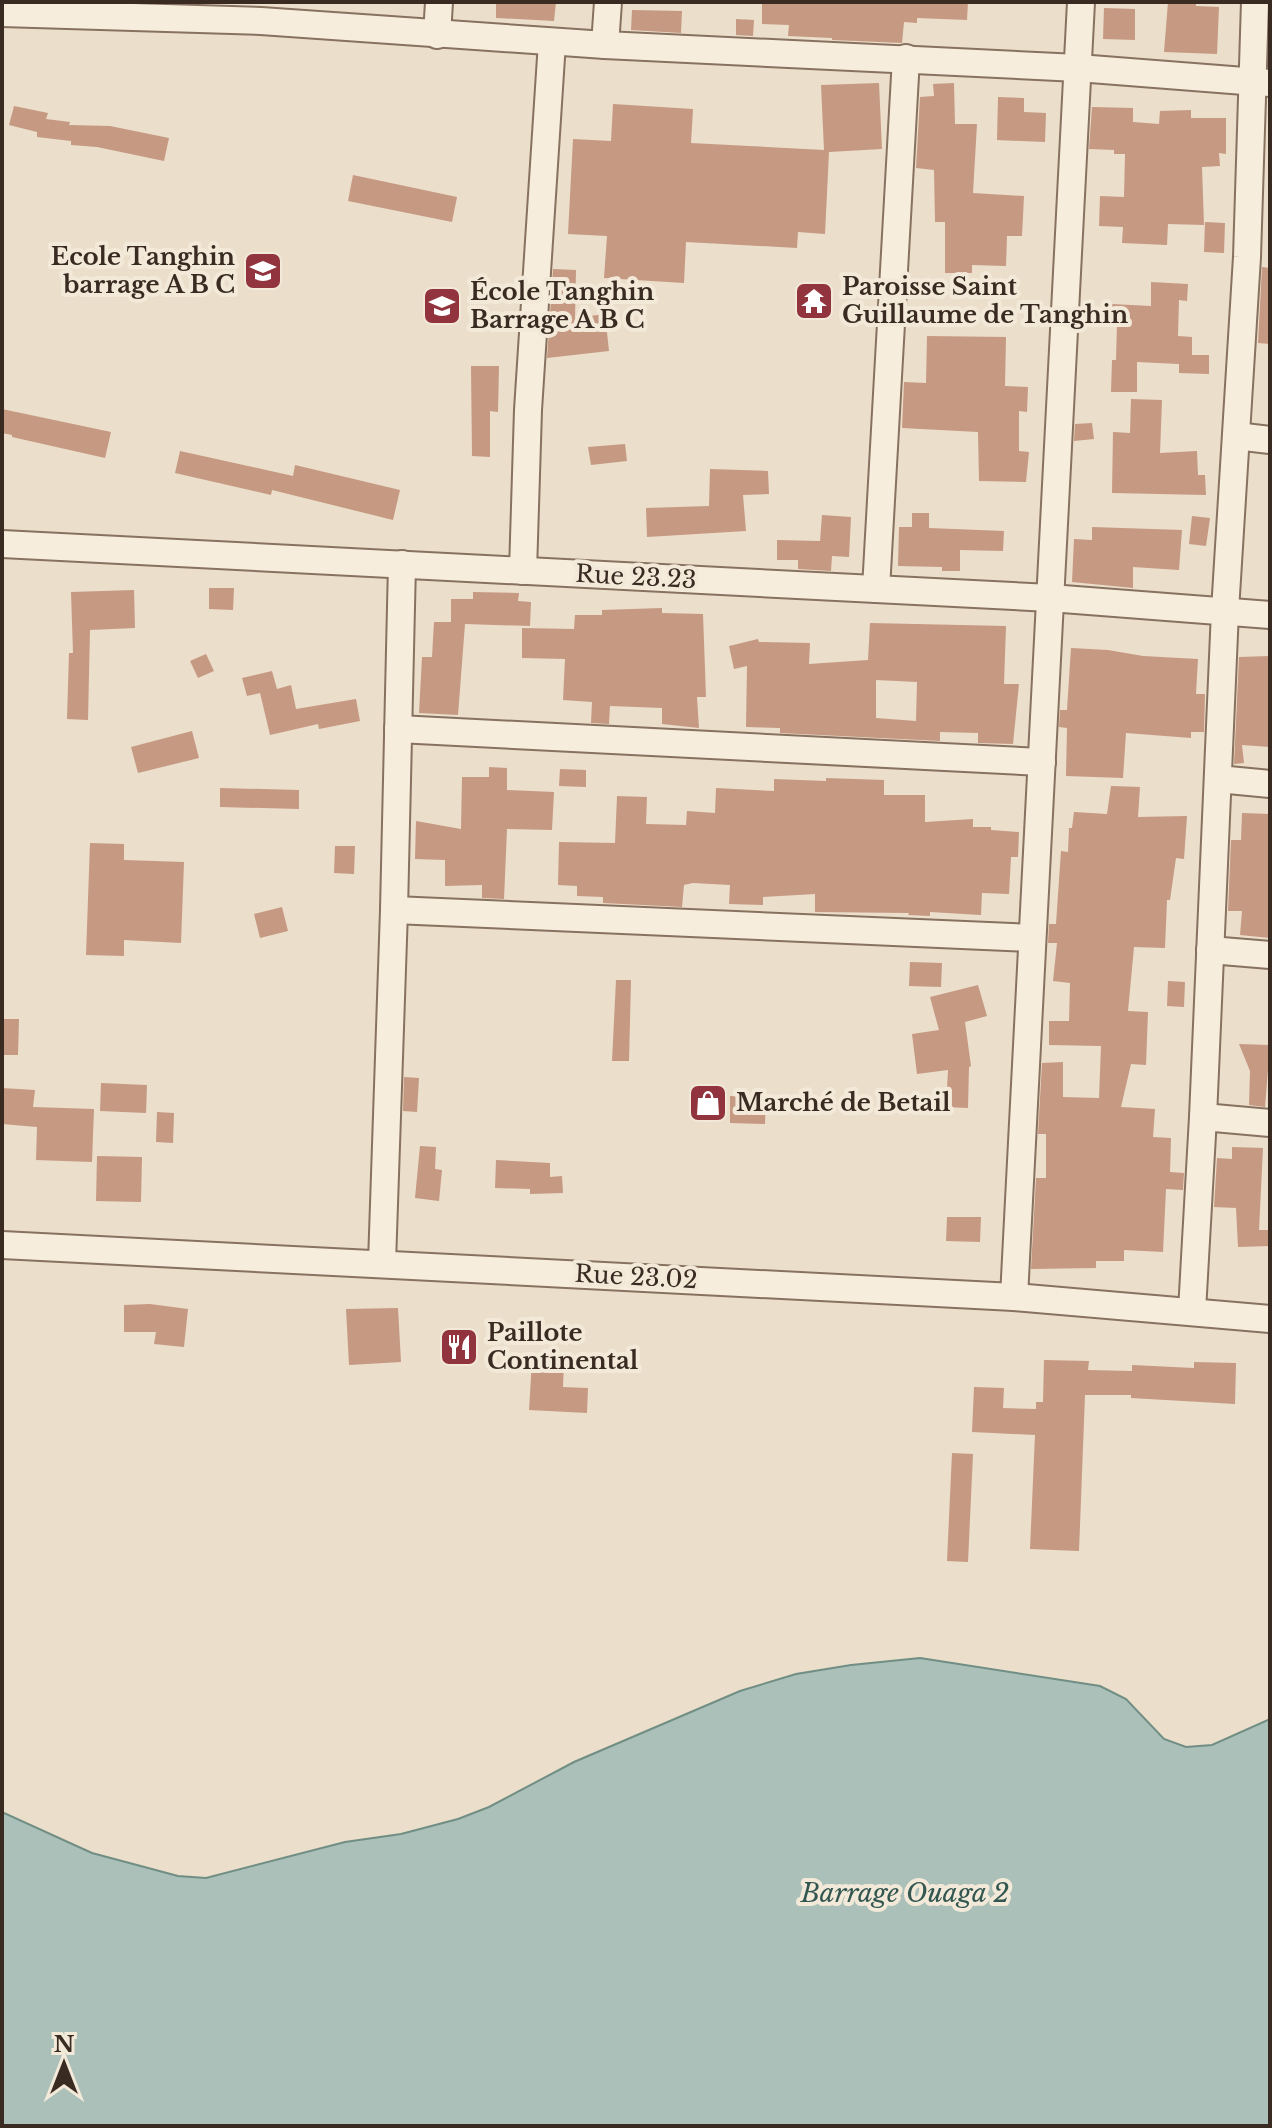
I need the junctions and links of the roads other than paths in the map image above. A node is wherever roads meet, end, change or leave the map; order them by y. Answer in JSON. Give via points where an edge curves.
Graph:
{"nodes":[{"id":1,"x":439,"y":2,"type":"edge"},
{"id":2,"x":608,"y":2,"type":"edge"},
{"id":3,"x":1081,"y":2,"type":"edge"},
{"id":4,"x":1255,"y":2,"type":"edge"},
{"id":5,"x":261,"y":12,"type":"edge"},
{"id":6,"x":2,"y":13,"type":"edge"},
{"id":7,"x":437,"y":35,"type":"junction"},
{"id":8,"x":552,"y":42,"type":"junction"},
{"id":9,"x":605,"y":45,"type":"junction"},
{"id":10,"x":906,"y":58,"type":"junction"},
{"id":11,"x":1078,"y":68,"type":"junction"},
{"id":12,"x":1261,"y":82,"type":"edge"},
{"id":13,"x":1258,"y":258,"type":"edge"},
{"id":14,"x":1236,"y":436,"type":"junction"},
{"id":15,"x":1270,"y":440,"type":"edge"},
{"id":16,"x":2,"y":544,"type":"edge"},
{"id":17,"x":402,"y":564,"type":"junction"},
{"id":18,"x":523,"y":571,"type":"junction"},
{"id":19,"x":876,"y":589,"type":"junction"},
{"id":20,"x":1050,"y":598,"type":"junction"},
{"id":21,"x":1225,"y":611,"type":"junction"},
{"id":22,"x":1270,"y":615,"type":"edge"},
{"id":23,"x":398,"y":729,"type":"junction"},
{"id":24,"x":1042,"y":762,"type":"junction"},
{"id":25,"x":1218,"y":779,"type":"junction"},
{"id":26,"x":1270,"y":784,"type":"edge"},
{"id":27,"x":394,"y":910,"type":"junction"},
{"id":28,"x":1032,"y":938,"type":"junction"},
{"id":29,"x":1210,"y":950,"type":"junction"},
{"id":30,"x":1270,"y":955,"type":"edge"},
{"id":31,"x":1203,"y":1117,"type":"junction"},
{"id":32,"x":1270,"y":1123,"type":"edge"},
{"id":33,"x":2,"y":1245,"type":"edge"},
{"id":34,"x":382,"y":1263,"type":"junction"},
{"id":35,"x":1014,"y":1297,"type":"junction"},
{"id":36,"x":1192,"y":1311,"type":"junction"},
{"id":37,"x":1270,"y":1319,"type":"edge"}],
"edges":[{"from":1,"to":7,"type":"street"},
{"from":2,"to":9,"type":"street"},
{"from":3,"to":11,"type":"street"},
{"from":4,"to":12,"type":"street"},
{"from":5,"to":6,"type":"street"},
{"from":5,"to":7,"type":"street"},
{"from":7,"to":8,"type":"street"},
{"from":8,"to":9,"type":"street"},
{"from":8,"to":18,"type":"street"},
{"from":9,"to":10,"type":"street"},
{"from":10,"to":11,"type":"street"},
{"from":10,"to":19,"type":"street"},
{"from":11,"to":12,"type":"street"},
{"from":11,"to":20,"type":"street"},
{"from":12,"to":13,"type":"street"},
{"from":13,"to":14,"type":"street"},
{"from":14,"to":15,"type":"street"},
{"from":14,"to":21,"type":"street"},
{"from":16,"to":17,"type":"street","name":"Rue 23.23"},
{"from":17,"to":18,"type":"street","name":"Rue 23.23"},
{"from":17,"to":23,"type":"street"},
{"from":18,"to":19,"type":"street","name":"Rue 23.23"},
{"from":19,"to":20,"type":"street","name":"Rue 23.23"},
{"from":20,"to":21,"type":"street","name":"Rue 23.23"},
{"from":20,"to":24,"type":"street"},
{"from":21,"to":22,"type":"street","name":"Rue 23.23"},
{"from":21,"to":25,"type":"street"},
{"from":23,"to":24,"type":"street"},
{"from":23,"to":27,"type":"street"},
{"from":24,"to":28,"type":"street"},
{"from":25,"to":26,"type":"street"},
{"from":25,"to":29,"type":"street"},
{"from":27,"to":28,"type":"street"},
{"from":27,"to":34,"type":"street"},
{"from":28,"to":35,"type":"street"},
{"from":29,"to":30,"type":"street"},
{"from":29,"to":31,"type":"street"},
{"from":31,"to":32,"type":"street"},
{"from":31,"to":36,"type":"street"},
{"from":33,"to":34,"type":"street","name":"Rue 23.02"},
{"from":34,"to":35,"type":"street","name":"Rue 23.02"},
{"from":35,"to":36,"type":"street","name":"Rue 23.02"},
{"from":36,"to":37,"type":"street","name":"Rue 23.02"}]}
